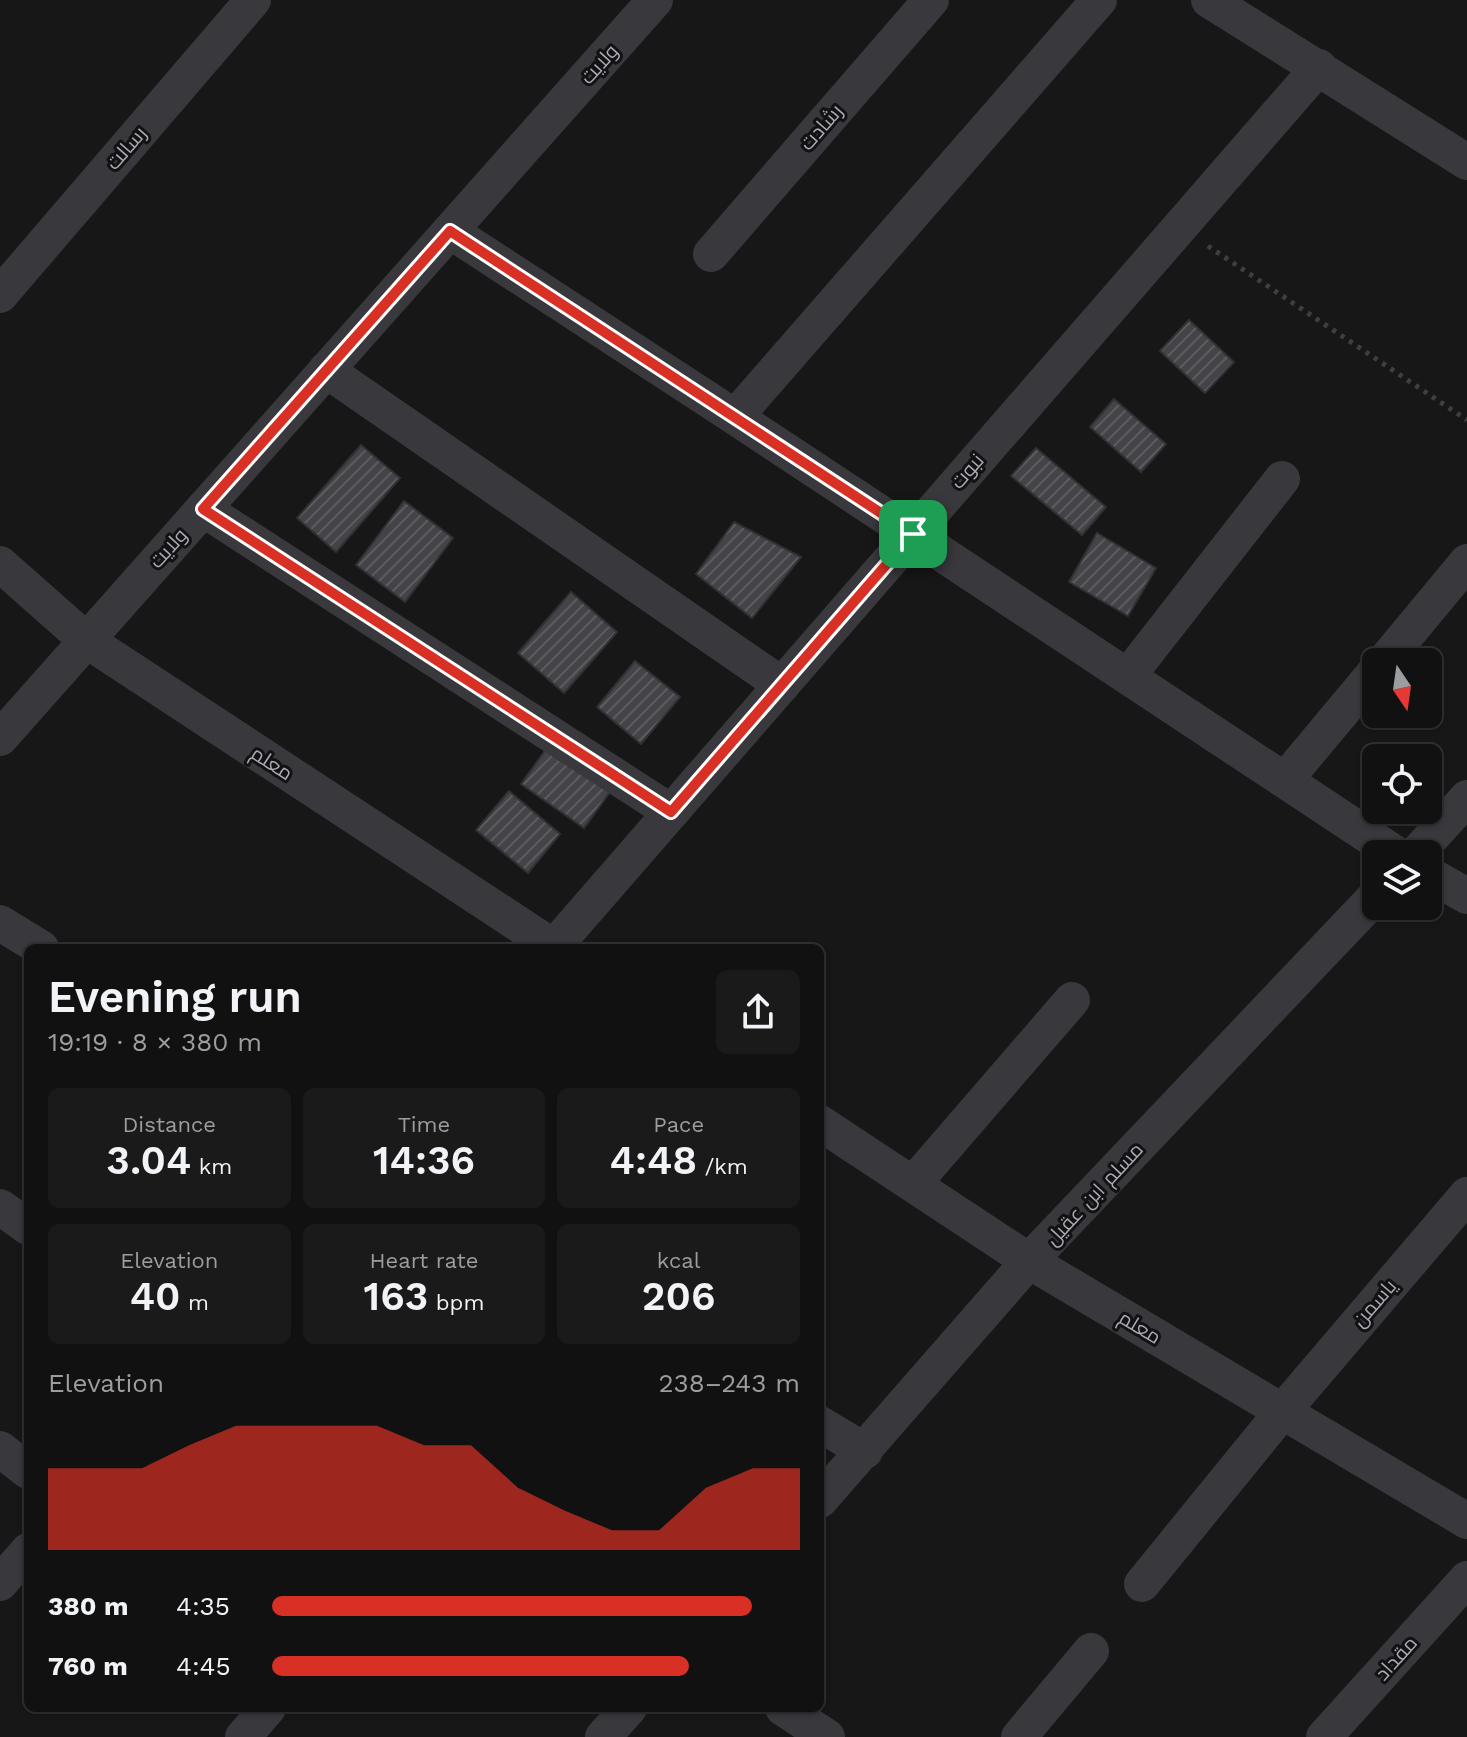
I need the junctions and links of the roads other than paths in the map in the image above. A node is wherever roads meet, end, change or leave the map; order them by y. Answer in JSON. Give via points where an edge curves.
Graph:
{"nodes":[{"id":1,"x":253,"y":0,"type":"edge"},
{"id":2,"x":655,"y":0,"type":"edge"},
{"id":3,"x":931,"y":0,"type":"edge"},
{"id":4,"x":1099,"y":0,"type":"edge"},
{"id":5,"x":1209,"y":0,"type":"edge"},
{"id":6,"x":1319,"y":67,"type":"junction"},
{"id":7,"x":1467,"y":162,"type":"edge"},
{"id":8,"x":450,"y":231,"type":"junction"},
{"id":9,"x":711,"y":254,"type":"dead end"},
{"id":10,"x":0,"y":295,"type":"edge"},
{"id":11,"x":326,"y":370,"type":"junction"},
{"id":12,"x":735,"y":417,"type":"junction"},
{"id":13,"x":1282,"y":479,"type":"dead end"},
{"id":14,"x":203,"y":509,"type":"junction"},
{"id":15,"x":913,"y":534,"type":"junction"},
{"id":16,"x":1467,"y":562,"type":"edge"},
{"id":17,"x":0,"y":564,"type":"edge"},
{"id":18,"x":86,"y":640,"type":"junction"},
{"id":19,"x":1396,"y":648,"type":"edge"},
{"id":20,"x":1128,"y":676,"type":"junction"},
{"id":21,"x":782,"y":685,"type":"junction"},
{"id":22,"x":1362,"y":688,"type":"edge"},
{"id":23,"x":0,"y":738,"type":"edge"},
{"id":24,"x":1285,"y":780,"type":"junction"},
{"id":25,"x":1467,"y":798,"type":"edge"},
{"id":26,"x":671,"y":812,"type":"junction"},
{"id":27,"x":1375,"y":840,"type":"edge"},
{"id":28,"x":1429,"y":840,"type":"edge"},
{"id":29,"x":1442,"y":882,"type":"edge"},
{"id":30,"x":1467,"y":896,"type":"edge"},
{"id":31,"x":1362,"y":911,"type":"edge"},
{"id":32,"x":0,"y":923,"type":"edge"},
{"id":33,"x":34,"y":944,"type":"edge"},
{"id":34,"x":548,"y":944,"type":"edge"},
{"id":35,"x":557,"y":944,"type":"edge"},
{"id":36,"x":1072,"y":1000,"type":"dead end"},
{"id":37,"x":824,"y":1126,"type":"edge"},
{"id":38,"x":913,"y":1184,"type":"junction"},
{"id":39,"x":1467,"y":1195,"type":"edge"},
{"id":40,"x":0,"y":1207,"type":"edge"},
{"id":41,"x":24,"y":1224,"type":"edge"},
{"id":42,"x":1029,"y":1261,"type":"junction"},
{"id":43,"x":1282,"y":1412,"type":"junction"},
{"id":44,"x":824,"y":1426,"type":"edge"},
{"id":45,"x":0,"y":1449,"type":"edge"},
{"id":46,"x":865,"y":1451,"type":"junction"},
{"id":47,"x":24,"y":1468,"type":"edge"},
{"id":48,"x":824,"y":1496,"type":"edge"},
{"id":49,"x":1467,"y":1521,"type":"edge"},
{"id":50,"x":24,"y":1556,"type":"edge"},
{"id":51,"x":1467,"y":1579,"type":"edge"},
{"id":52,"x":0,"y":1583,"type":"edge"},
{"id":53,"x":1142,"y":1584,"type":"dead end"},
{"id":54,"x":1091,"y":1651,"type":"dead end"},
{"id":55,"x":265,"y":1712,"type":"edge"},
{"id":56,"x":625,"y":1712,"type":"edge"},
{"id":57,"x":789,"y":1712,"type":"edge"},
{"id":58,"x":243,"y":1737,"type":"edge"},
{"id":59,"x":603,"y":1737,"type":"edge"},
{"id":60,"x":827,"y":1737,"type":"edge"},
{"id":61,"x":1019,"y":1737,"type":"edge"},
{"id":62,"x":1324,"y":1737,"type":"edge"}],
"edges":[{"from":1,"to":10,"type":"street","name":"رسالت"},
{"from":2,"to":8,"type":"street","name":"ولایت"},
{"from":3,"to":9,"type":"street","name":"رشادت"},
{"from":4,"to":12,"type":"street"},
{"from":5,"to":6,"type":"street"},
{"from":6,"to":7,"type":"street"},
{"from":6,"to":15,"type":"street","name":"نبوت"},
{"from":8,"to":11,"type":"street","name":"ولایت"},
{"from":8,"to":12,"type":"street"},
{"from":11,"to":14,"type":"street","name":"ولایت"},
{"from":11,"to":21,"type":"street"},
{"from":12,"to":15,"type":"street"},
{"from":13,"to":20,"type":"street"},
{"from":14,"to":18,"type":"street","name":"ولایت"},
{"from":14,"to":26,"type":"street"},
{"from":15,"to":20,"type":"street"},
{"from":15,"to":21,"type":"street","name":"نبوت"},
{"from":16,"to":19,"type":"street"},
{"from":17,"to":18,"type":"street","name":"معلم"},
{"from":18,"to":23,"type":"street","name":"ولایت"},
{"from":18,"to":34,"type":"street","name":"معلم"},
{"from":20,"to":24,"type":"street"},
{"from":21,"to":26,"type":"street","name":"نبوت"},
{"from":22,"to":24,"type":"street"},
{"from":24,"to":27,"type":"street"},
{"from":25,"to":28,"type":"street"},
{"from":26,"to":35,"type":"street","name":"نبوت"},
{"from":29,"to":30,"type":"street"},
{"from":31,"to":42,"type":"street","name":"مسلم ابن عقیل"},
{"from":32,"to":33,"type":"street"},
{"from":36,"to":38,"type":"street"},
{"from":37,"to":38,"type":"street","name":"معلم"},
{"from":38,"to":42,"type":"street","name":"معلم"},
{"from":39,"to":43,"type":"street","name":"یاسمن"},
{"from":40,"to":41,"type":"street"},
{"from":42,"to":43,"type":"street","name":"معلم"},
{"from":42,"to":46,"type":"street","name":"مسلم ابن عقیل"},
{"from":43,"to":49,"type":"street","name":"معلم"},
{"from":43,"to":53,"type":"street","name":"یاسمن"},
{"from":44,"to":46,"type":"street"},
{"from":45,"to":47,"type":"street"},
{"from":46,"to":48,"type":"street","name":"مسلم ابن عقیل"},
{"from":50,"to":52,"type":"street"},
{"from":51,"to":62,"type":"street","name":"مقداد"},
{"from":54,"to":61,"type":"street"},
{"from":55,"to":58,"type":"street"},
{"from":56,"to":59,"type":"street"},
{"from":57,"to":60,"type":"street"}]}
